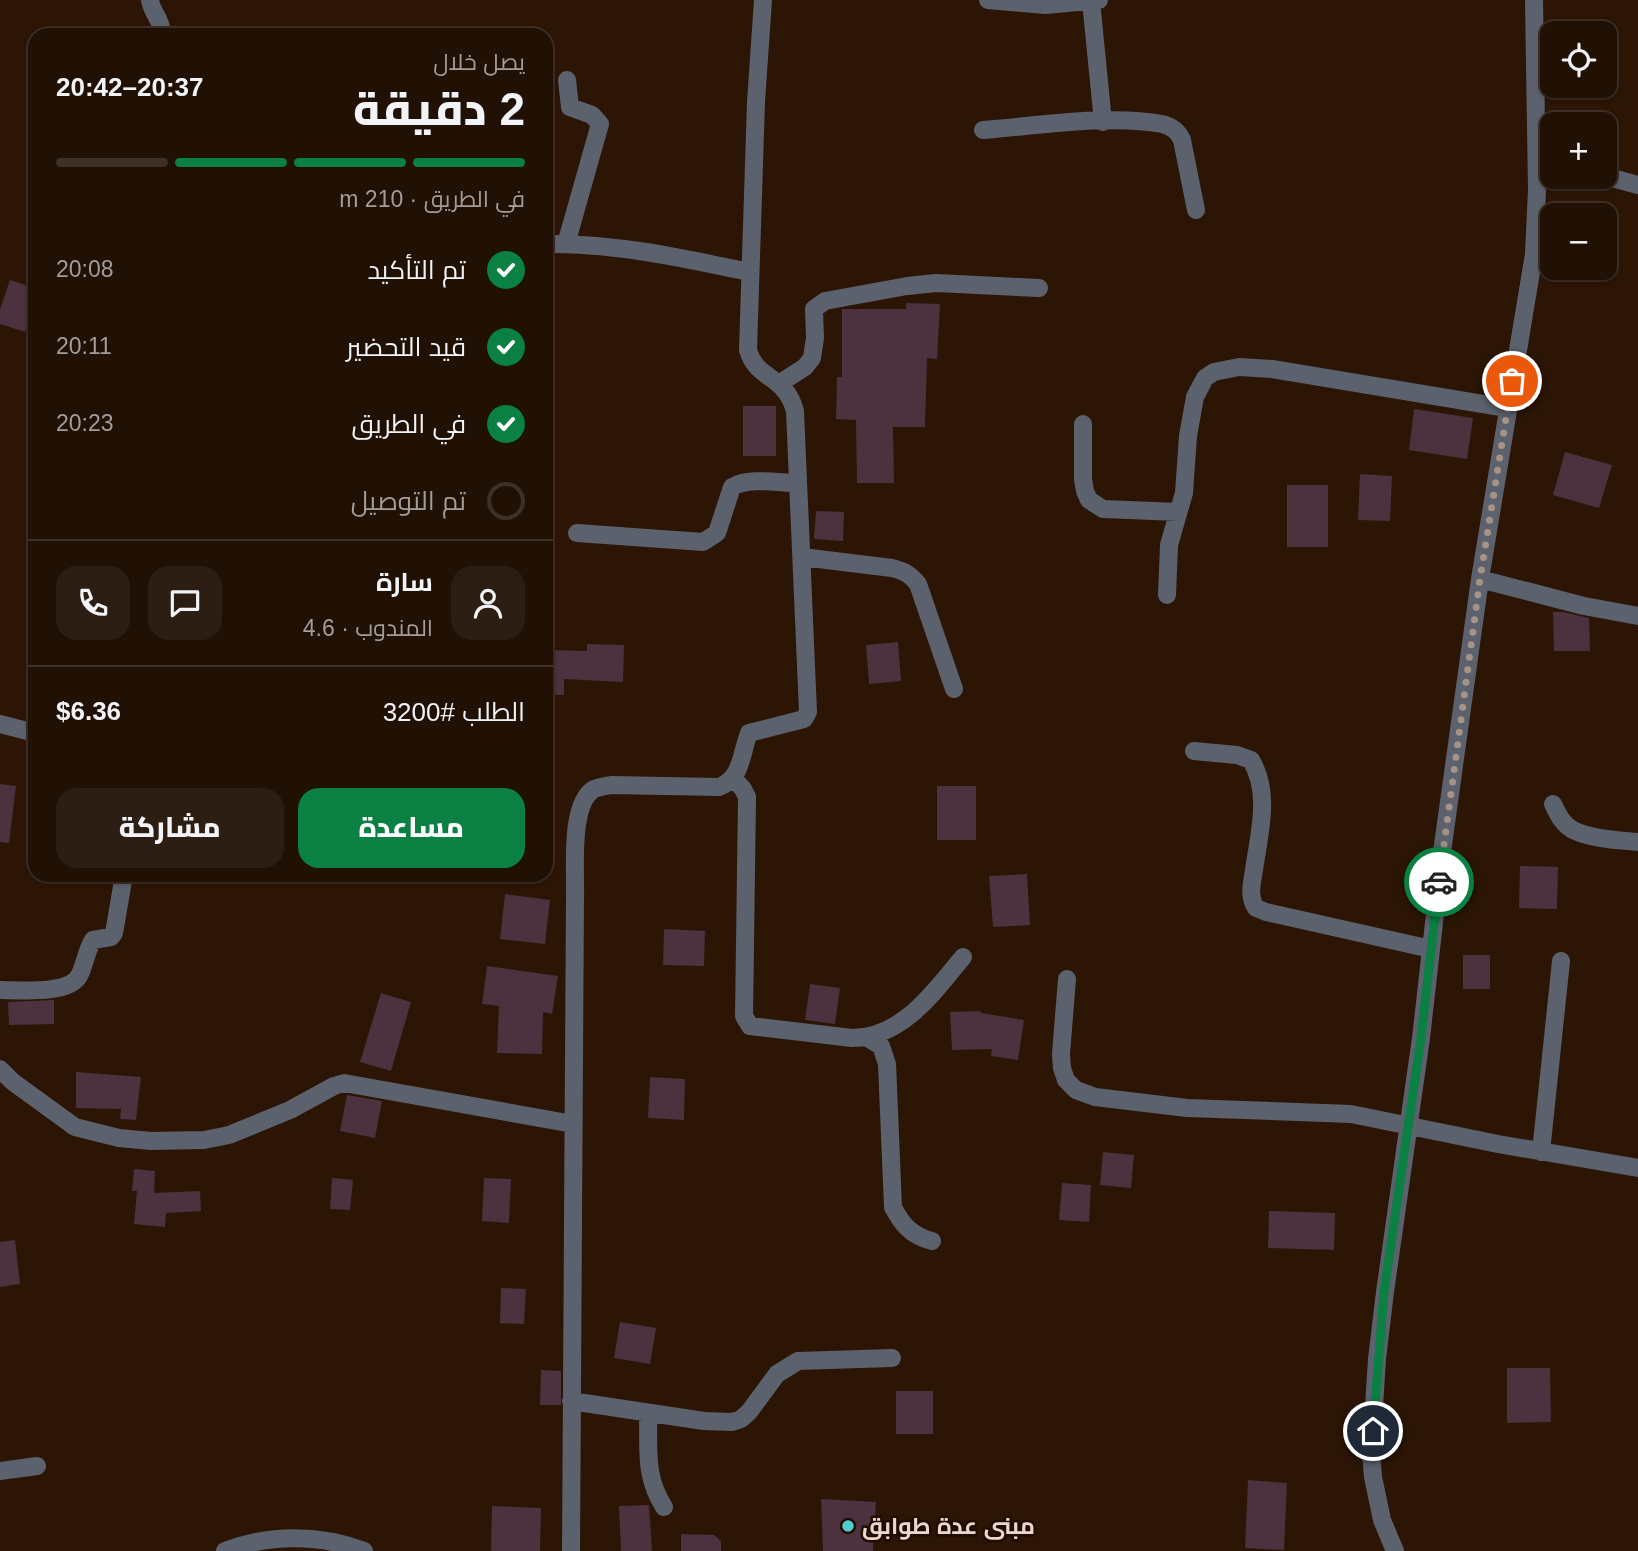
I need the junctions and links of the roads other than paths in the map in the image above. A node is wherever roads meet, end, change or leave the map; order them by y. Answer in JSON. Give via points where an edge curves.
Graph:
{"nodes":[{"id":1,"x":150,"y":0,"type":"edge"},
{"id":2,"x":763,"y":0,"type":"edge"},
{"id":3,"x":988,"y":0,"type":"edge"},
{"id":4,"x":1534,"y":0,"type":"edge"},
{"id":5,"x":1086,"y":1,"type":"edge"},
{"id":6,"x":161,"y":28,"type":"edge"},
{"id":7,"x":568,"y":80,"type":"dead end"},
{"id":8,"x":1541,"y":112,"type":"edge"},
{"id":9,"x":1103,"y":122,"type":"junction"},
{"id":10,"x":982,"y":130,"type":"dead end"},
{"id":11,"x":1617,"y":179,"type":"edge"},
{"id":12,"x":1638,"y":185,"type":"edge"},
{"id":13,"x":1540,"y":189,"type":"edge"},
{"id":14,"x":1196,"y":210,"type":"dead end"},
{"id":15,"x":553,"y":244,"type":"edge"},
{"id":16,"x":566,"y":244,"type":"junction"},
{"id":17,"x":749,"y":272,"type":"junction"},
{"id":18,"x":1039,"y":288,"type":"dead end"},
{"id":19,"x":780,"y":383,"type":"junction"},
{"id":20,"x":1507,"y":408,"type":"junction"},
{"id":21,"x":1083,"y":424,"type":"dead end"},
{"id":22,"x":798,"y":483,"type":"junction"},
{"id":23,"x":1178,"y":512,"type":"junction"},
{"id":24,"x":577,"y":533,"type":"dead end"},
{"id":25,"x":802,"y":556,"type":"junction"},
{"id":26,"x":1480,"y":579,"type":"junction"},
{"id":27,"x":1167,"y":595,"type":"dead end"},
{"id":28,"x":1638,"y":616,"type":"edge"},
{"id":29,"x":954,"y":689,"type":"dead end"},
{"id":30,"x":0,"y":724,"type":"edge"},
{"id":31,"x":28,"y":731,"type":"edge"},
{"id":32,"x":1194,"y":751,"type":"dead end"},
{"id":33,"x":734,"y":779,"type":"junction"},
{"id":34,"x":1553,"y":804,"type":"dead end"},
{"id":35,"x":1638,"y":842,"type":"edge"},
{"id":36,"x":123,"y":882,"type":"edge"},
{"id":37,"x":1431,"y":949,"type":"junction"},
{"id":38,"x":963,"y":957,"type":"dead end"},
{"id":39,"x":1561,"y":961,"type":"dead end"},
{"id":40,"x":1067,"y":979,"type":"dead end"},
{"id":41,"x":0,"y":990,"type":"edge"},
{"id":42,"x":866,"y":1037,"type":"junction"},
{"id":43,"x":0,"y":1069,"type":"edge"},
{"id":44,"x":573,"y":1124,"type":"junction"},
{"id":45,"x":1409,"y":1126,"type":"junction"},
{"id":46,"x":1541,"y":1152,"type":"junction"},
{"id":47,"x":1638,"y":1168,"type":"edge"},
{"id":48,"x":932,"y":1241,"type":"dead end"},
{"id":49,"x":892,"y":1358,"type":"dead end"},
{"id":50,"x":571,"y":1401,"type":"junction"},
{"id":51,"x":648,"y":1413,"type":"junction"},
{"id":52,"x":37,"y":1466,"type":"dead end"},
{"id":53,"x":0,"y":1471,"type":"edge"},
{"id":54,"x":664,"y":1507,"type":"dead end"},
{"id":55,"x":225,"y":1551,"type":"edge"},
{"id":56,"x":363,"y":1551,"type":"edge"},
{"id":57,"x":571,"y":1551,"type":"edge"},
{"id":58,"x":1395,"y":1551,"type":"edge"}],
"edges":[{"from":1,"to":6,"type":"street"},
{"from":2,"to":17,"type":"street"},
{"from":3,"to":5,"type":"street","via":[[1030,5]]},
{"from":4,"to":8,"type":"street"},
{"from":5,"to":9,"type":"street"},
{"from":7,"to":16,"type":"street","via":[[570,107],[592,115],[600,124]]},
{"from":9,"to":10,"type":"street"},
{"from":9,"to":14,"type":"street","via":[[1162,124],[1179,133]]},
{"from":11,"to":12,"type":"street"},
{"from":13,"to":20,"type":"street","via":[[1523,328]]},
{"from":15,"to":16,"type":"street"},
{"from":16,"to":17,"type":"street"},
{"from":17,"to":19,"type":"street","via":[[748,350],[755,366]]},
{"from":18,"to":19,"type":"street","via":[[936,283],[825,300],[814,309],[814,349],[809,362]]},
{"from":19,"to":22,"type":"street","via":[[795,411]]},
{"from":20,"to":23,"type":"street","via":[[1272,369],[1226,368],[1205,378],[1195,397]]},
{"from":20,"to":26,"type":"street"},
{"from":21,"to":23,"type":"street","via":[[1083,479],[1089,500],[1103,509]]},
{"from":22,"to":24,"type":"street","via":[[750,482],[732,487],[716,533],[704,542]]},
{"from":22,"to":25,"type":"street"},
{"from":23,"to":27,"type":"street","via":[[1169,545]]},
{"from":25,"to":29,"type":"street","via":[[892,568],[912,576]]},
{"from":25,"to":33,"type":"street","via":[[808,712],[804,719],[749,733]]},
{"from":26,"to":28,"type":"street"},
{"from":26,"to":37,"type":"street"},
{"from":30,"to":31,"type":"street"},
{"from":32,"to":37,"type":"street","via":[[1237,755],[1251,760],[1257,770],[1262,817],[1251,894],[1256,908]]},
{"from":33,"to":42,"type":"street","via":[[747,797],[746,1022],[760,1029]]},
{"from":33,"to":44,"type":"street","via":[[719,787],[611,785],[595,789],[581,808],[577,821]]},
{"from":34,"to":35,"type":"street","via":[[1573,830]]},
{"from":36,"to":41,"type":"street","via":[[114,933],[93,940],[76,980],[51,989]]},
{"from":37,"to":45,"type":"street"},
{"from":38,"to":42,"type":"street","via":[[918,1010]]},
{"from":39,"to":46,"type":"street"},
{"from":40,"to":45,"type":"street","via":[[1060,1054],[1066,1080],[1076,1090],[1095,1097],[1186,1108],[1351,1114]]},
{"from":42,"to":48,"type":"street","via":[[881,1046],[887,1065],[893,1208],[911,1233]]},
{"from":43,"to":44,"type":"street","via":[[75,1127],[119,1139],[204,1140],[229,1135],[344,1083]]},
{"from":44,"to":50,"type":"street"},
{"from":45,"to":46,"type":"street"},
{"from":45,"to":58,"type":"street","via":[[1384,1292],[1371,1453],[1382,1520]]},
{"from":46,"to":47,"type":"street"},
{"from":49,"to":51,"type":"street","via":[[798,1361],[778,1374],[749,1412],[732,1422]]},
{"from":50,"to":51,"type":"street"},
{"from":50,"to":57,"type":"street"},
{"from":51,"to":54,"type":"street","via":[[651,1479]]},
{"from":52,"to":53,"type":"street"},
{"from":55,"to":56,"type":"street","via":[[255,1542],[297,1538]]}]}
